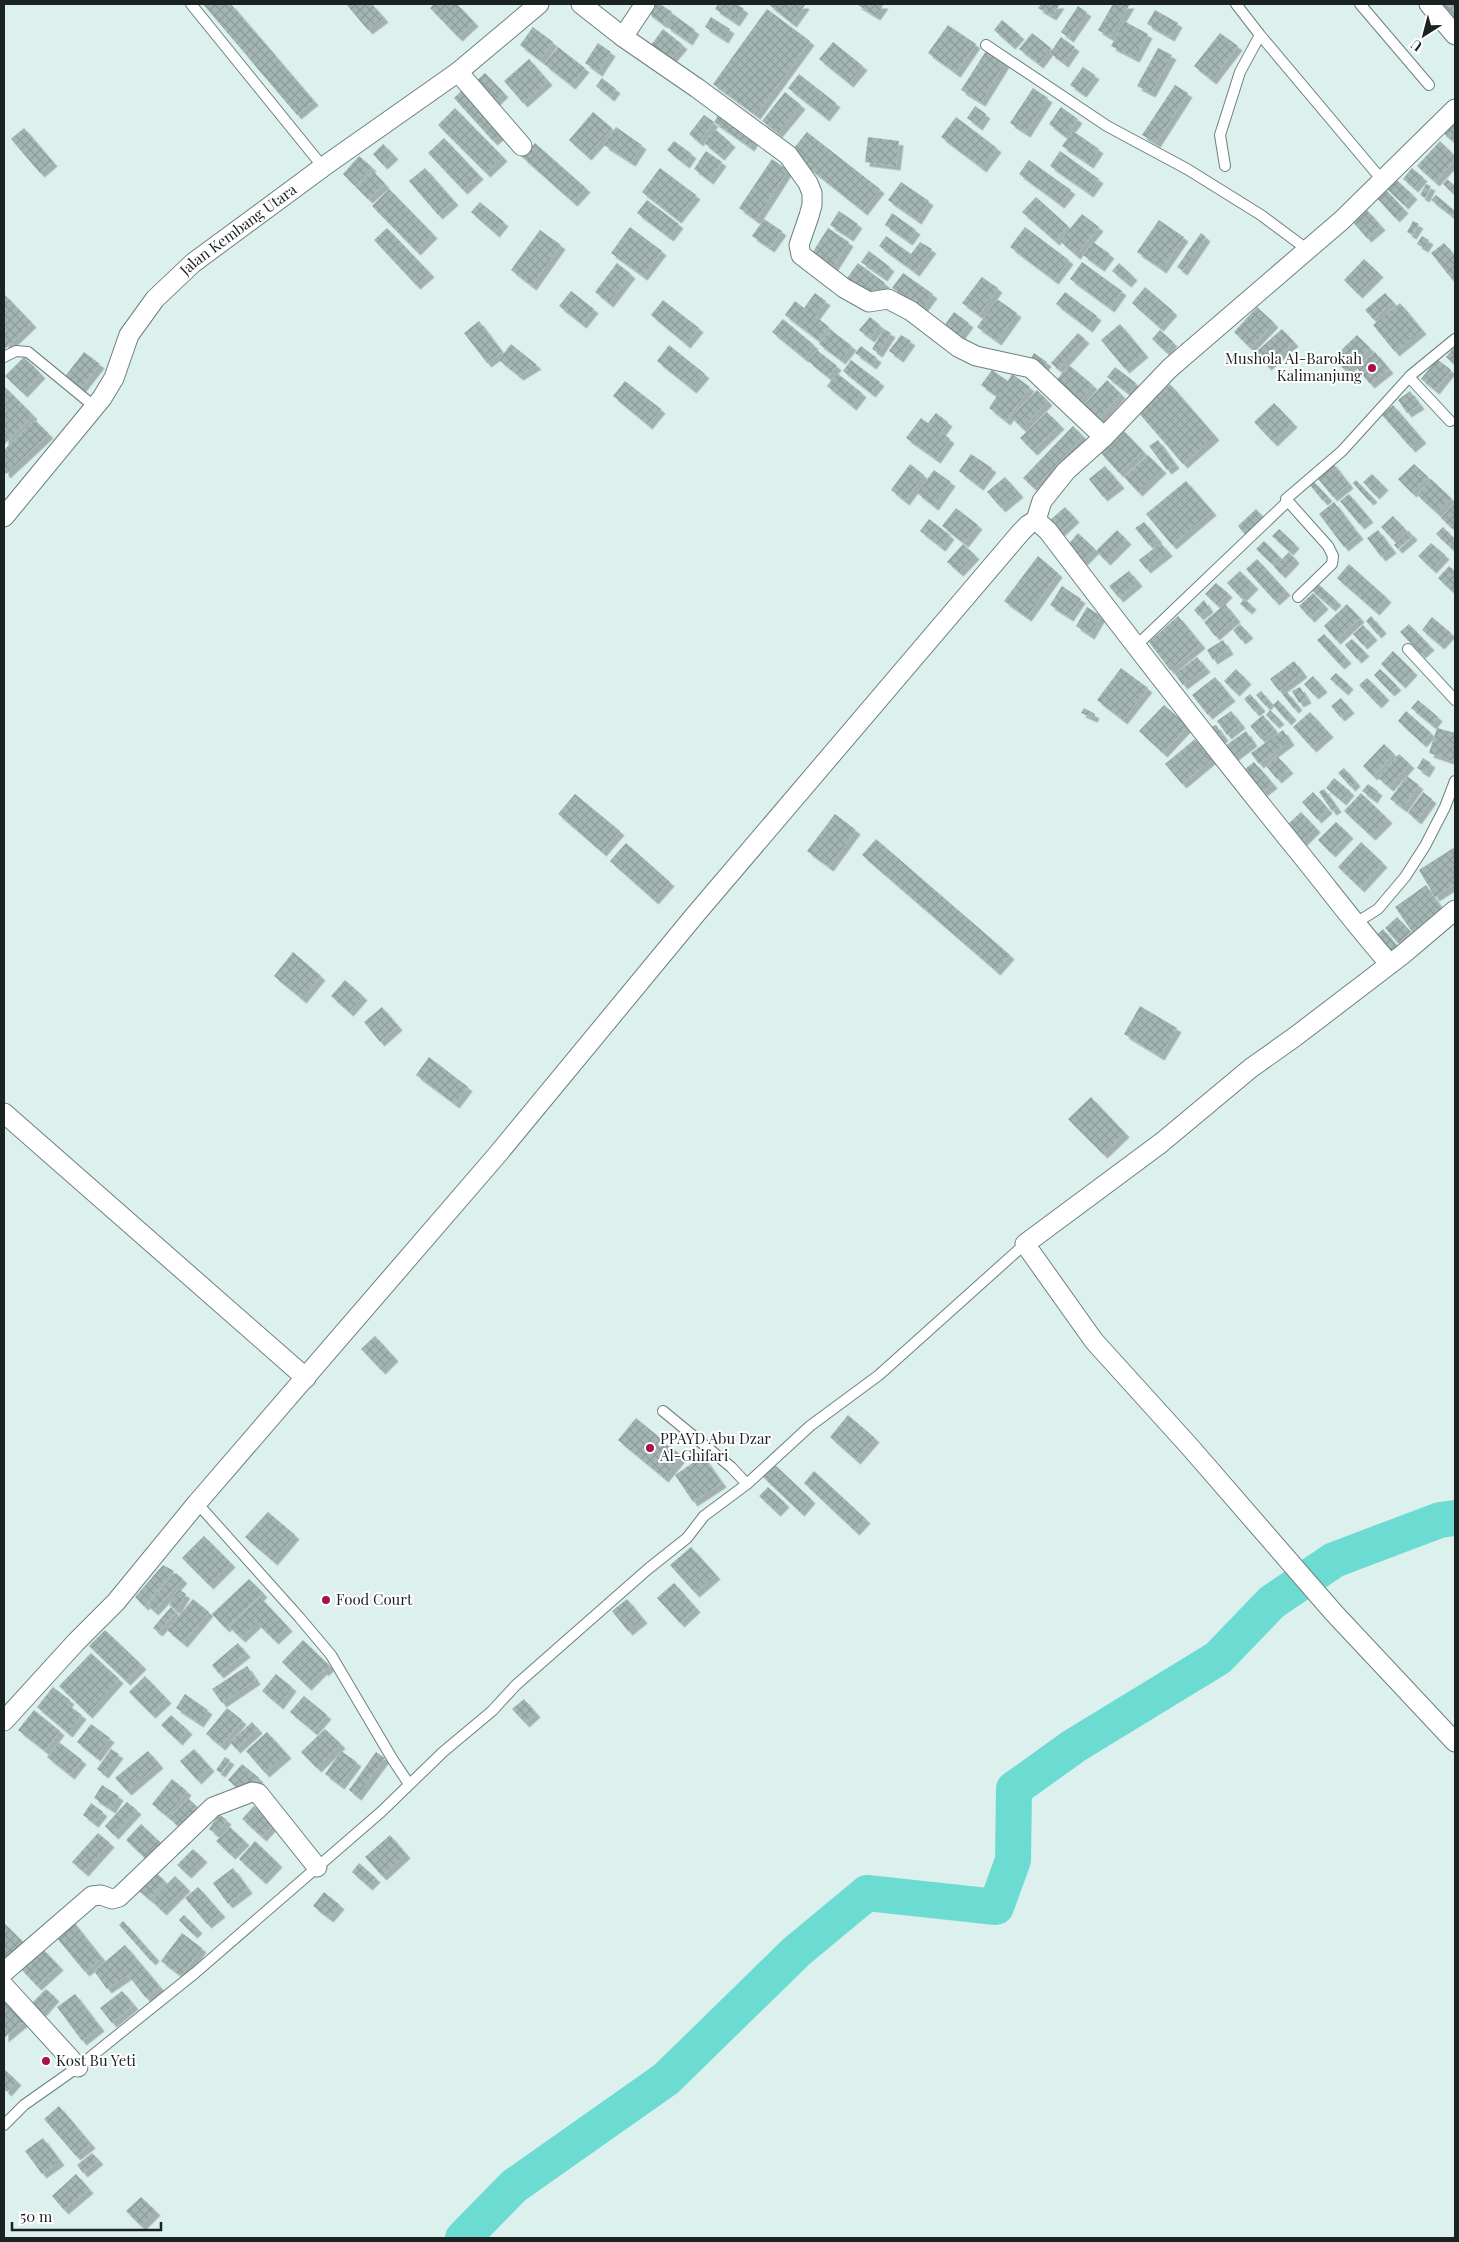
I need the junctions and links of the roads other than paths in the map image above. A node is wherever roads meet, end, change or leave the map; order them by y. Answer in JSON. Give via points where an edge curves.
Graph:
{"nodes":[{"id":1,"x":191,"y":4,"type":"edge"},
{"id":2,"x":539,"y":4,"type":"edge"},
{"id":3,"x":581,"y":4,"type":"edge"},
{"id":4,"x":645,"y":4,"type":"edge"},
{"id":5,"x":1236,"y":4,"type":"edge"},
{"id":6,"x":1360,"y":4,"type":"edge"},
{"id":7,"x":1429,"y":4,"type":"edge"},
{"id":8,"x":1260,"y":35,"type":"junction"},
{"id":9,"x":1455,"y":36,"type":"edge"},
{"id":10,"x":622,"y":37,"type":"junction"},
{"id":11,"x":986,"y":45,"type":"dead end"},
{"id":12,"x":458,"y":72,"type":"junction"},
{"id":13,"x":1429,"y":85,"type":"dead end"},
{"id":14,"x":1455,"y":109,"type":"edge"},
{"id":15,"x":522,"y":146,"type":"dead end"},
{"id":16,"x":1224,"y":166,"type":"dead end"},
{"id":17,"x":323,"y":167,"type":"junction"},
{"id":18,"x":1382,"y":180,"type":"junction"},
{"id":19,"x":1308,"y":250,"type":"junction"},
{"id":20,"x":1455,"y":339,"type":"edge"},
{"id":21,"x":4,"y":357,"type":"edge"},
{"id":22,"x":1409,"y":377,"type":"junction"},
{"id":23,"x":95,"y":407,"type":"junction"},
{"id":24,"x":1450,"y":421,"type":"dead end"},
{"id":25,"x":1104,"y":437,"type":"junction"},
{"id":26,"x":1288,"y":501,"type":"junction"},
{"id":27,"x":4,"y":517,"type":"edge"},
{"id":28,"x":1036,"y":520,"type":"junction"},
{"id":29,"x":1298,"y":597,"type":"dead end"},
{"id":30,"x":1136,"y":646,"type":"junction"},
{"id":31,"x":1408,"y":649,"type":"dead end"},
{"id":32,"x":1455,"y":700,"type":"edge"},
{"id":33,"x":1455,"y":781,"type":"edge"},
{"id":34,"x":1455,"y":910,"type":"edge"},
{"id":35,"x":1354,"y":924,"type":"junction"},
{"id":36,"x":1389,"y":963,"type":"junction"},
{"id":37,"x":4,"y":1113,"type":"edge"},
{"id":38,"x":1025,"y":1244,"type":"junction"},
{"id":39,"x":306,"y":1378,"type":"junction"},
{"id":40,"x":663,"y":1411,"type":"dead end"},
{"id":41,"x":747,"y":1484,"type":"junction"},
{"id":42,"x":197,"y":1503,"type":"junction"},
{"id":43,"x":4,"y":1721,"type":"edge"},
{"id":44,"x":1455,"y":1742,"type":"edge"},
{"id":45,"x":409,"y":1784,"type":"junction"},
{"id":46,"x":314,"y":1864,"type":"junction"},
{"id":47,"x":4,"y":1972,"type":"edge"},
{"id":48,"x":4,"y":1986,"type":"edge"},
{"id":49,"x":78,"y":2067,"type":"junction"},
{"id":50,"x":4,"y":2125,"type":"edge"}],
"edges":[{"from":1,"to":17,"type":"lane"},
{"from":2,"to":12,"type":"street","name":"Jalan Kembang Utara"},
{"from":3,"to":10,"type":"street"},
{"from":4,"to":10,"type":"street"},
{"from":5,"to":8,"type":"lane"},
{"from":6,"to":13,"type":"lane"},
{"from":7,"to":9,"type":"street"},
{"from":8,"to":16,"type":"lane","via":[[1240,72],[1220,135]]},
{"from":8,"to":18,"type":"lane"},
{"from":10,"to":25,"type":"street","via":[[788,155],[812,193],[812,205],[799,245],[801,255],[808,261],[869,302],[888,299],[911,311],[958,347],[976,356],[1031,368]]},
{"from":11,"to":19,"type":"lane","via":[[1107,126],[1187,169],[1261,215]]},
{"from":12,"to":15,"type":"street"},
{"from":12,"to":17,"type":"street","name":"Jalan Kembang Utara"},
{"from":14,"to":18,"type":"street"},
{"from":17,"to":23,"type":"street","name":"Jalan Kembang Utara","via":[[192,263],[155,299],[129,335],[114,378]]},
{"from":18,"to":19,"type":"street"},
{"from":19,"to":25,"type":"street","via":[[1170,368]]},
{"from":20,"to":22,"type":"lane"},
{"from":21,"to":23,"type":"lane","via":[[16,351],[28,352]]},
{"from":22,"to":24,"type":"lane"},
{"from":22,"to":26,"type":"lane","via":[[1342,451],[1292,492],[1286,499]]},
{"from":23,"to":27,"type":"street","name":"Jalan Kembang Utara"},
{"from":25,"to":28,"type":"street","via":[[1052,487],[1042,501]]},
{"from":26,"to":29,"type":"lane","via":[[1334,556],[1332,564]]},
{"from":26,"to":30,"type":"lane"},
{"from":28,"to":30,"type":"street","via":[[1048,531]]},
{"from":28,"to":39,"type":"street","via":[[1021,532],[694,915],[497,1154]]},
{"from":30,"to":35,"type":"street"},
{"from":31,"to":32,"type":"lane"},
{"from":33,"to":35,"type":"lane","via":[[1445,808],[1405,877],[1378,909]]},
{"from":34,"to":36,"type":"street"},
{"from":35,"to":36,"type":"street"},
{"from":36,"to":38,"type":"street","via":[[1251,1068],[1160,1143]]},
{"from":37,"to":39,"type":"street"},
{"from":38,"to":41,"type":"lane","via":[[879,1375],[810,1426]]},
{"from":38,"to":44,"type":"street","via":[[1094,1341]]},
{"from":39,"to":42,"type":"street"},
{"from":40,"to":41,"type":"lane"},
{"from":41,"to":45,"type":"lane","via":[[704,1516],[686,1538],[516,1685],[492,1712]]},
{"from":42,"to":43,"type":"street","via":[[116,1602]]},
{"from":42,"to":45,"type":"lane","via":[[331,1655]]},
{"from":45,"to":46,"type":"lane","via":[[381,1812]]},
{"from":46,"to":47,"type":"street","via":[[258,1793],[252,1792],[213,1807],[119,1897],[112,1900],[101,1895],[92,1896]]},
{"from":46,"to":49,"type":"lane","via":[[196,1973]]},
{"from":48,"to":49,"type":"street"},
{"from":49,"to":50,"type":"lane","via":[[24,2105]]}]}
